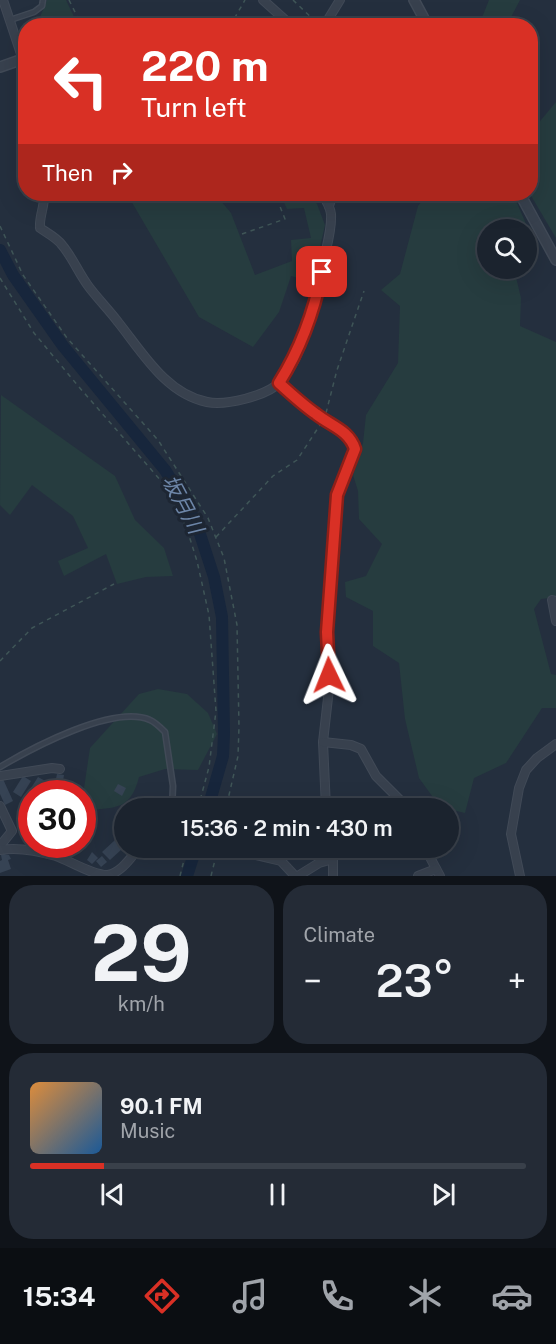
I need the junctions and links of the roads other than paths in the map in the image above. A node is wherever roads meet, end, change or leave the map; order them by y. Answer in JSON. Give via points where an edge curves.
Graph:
{"nodes":[{"id":1,"x":3,"y":0,"type":"edge"},
{"id":2,"x":43,"y":0,"type":"edge"},
{"id":3,"x":263,"y":0,"type":"edge"},
{"id":4,"x":340,"y":0,"type":"edge"},
{"id":5,"x":414,"y":0,"type":"edge"},
{"id":6,"x":283,"y":18,"type":"edge"},
{"id":7,"x":328,"y":18,"type":"edge"},
{"id":8,"x":424,"y":18,"type":"edge"},
{"id":9,"x":10,"y":20,"type":"junction"},
{"id":10,"x":18,"y":46,"type":"edge"},
{"id":11,"x":18,"y":61,"type":"edge"},
{"id":12,"x":0,"y":68,"type":"edge"},
{"id":13,"x":45,"y":201,"type":"edge"},
{"id":14,"x":326,"y":201,"type":"edge"},
{"id":15,"x":331,"y":201,"type":"edge"},
{"id":16,"x":524,"y":201,"type":"edge"},
{"id":17,"x":329,"y":206,"type":"junction"},
{"id":18,"x":556,"y":260,"type":"edge"},
{"id":19,"x":279,"y":383,"type":"junction"},
{"id":20,"x":556,"y":601,"type":"edge"},
{"id":21,"x":556,"y":621,"type":"edge"},
{"id":22,"x":323,"y":742,"type":"junction"},
{"id":23,"x":556,"y":744,"type":"edge"},
{"id":24,"x":0,"y":767,"type":"edge"},
{"id":25,"x":60,"y":769,"type":"dead end"},
{"id":26,"x":0,"y":776,"type":"edge"},
{"id":27,"x":172,"y":798,"type":"edge"},
{"id":28,"x":326,"y":798,"type":"edge"},
{"id":29,"x":398,"y":798,"type":"edge"},
{"id":30,"x":0,"y":806,"type":"edge"},
{"id":31,"x":0,"y":848,"type":"edge"},
{"id":32,"x":130,"y":858,"type":"edge"},
{"id":33,"x":269,"y":858,"type":"edge"},
{"id":34,"x":430,"y":858,"type":"edge"},
{"id":35,"x":333,"y":859,"type":"joint"},
{"id":36,"x":438,"y":872,"type":"edge"},
{"id":37,"x":297,"y":876,"type":"edge"},
{"id":38,"x":333,"y":876,"type":"edge"},
{"id":39,"x":418,"y":876,"type":"edge"},
{"id":40,"x":520,"y":876,"type":"edge"}],
"edges":[{"from":1,"to":9,"type":"street"},
{"from":2,"to":9,"type":"lane","via":[[34,12]]},
{"from":3,"to":6,"type":"street"},
{"from":4,"to":7,"type":"street"},
{"from":5,"to":8,"type":"street"},
{"from":9,"to":10,"type":"street"},
{"from":11,"to":12,"type":"street"},
{"from":13,"to":19,"type":"street","via":[[40,228],[61,244],[87,286],[162,377],[204,402],[219,404],[246,399]]},
{"from":14,"to":17,"type":"street"},
{"from":15,"to":17,"type":"street"},
{"from":16,"to":18,"type":"street"},
{"from":17,"to":19,"type":"street","via":[[328,244],[310,321]]},
{"from":19,"to":22,"type":"street","via":[[343,431],[355,449],[337,495]]},
{"from":20,"to":21,"type":"street","via":[[552,600]]},
{"from":22,"to":28,"type":"street"},
{"from":22,"to":29,"type":"street","via":[[361,749],[376,776]]},
{"from":23,"to":40,"type":"street","via":[[526,770],[519,788],[511,834]]},
{"from":24,"to":27,"type":"lane","via":[[85,726],[124,717],[150,720],[165,732]]},
{"from":25,"to":26,"type":"street"},
{"from":30,"to":31,"type":"street","via":[[12,831]]},
{"from":31,"to":32,"type":"street","via":[[54,855],[108,875]]},
{"from":33,"to":37,"type":"street","via":[[281,861]]},
{"from":34,"to":36,"type":"street"},
{"from":35,"to":37,"type":"street"},
{"from":35,"to":38,"type":"street"},
{"from":36,"to":39,"type":"street"}]}
